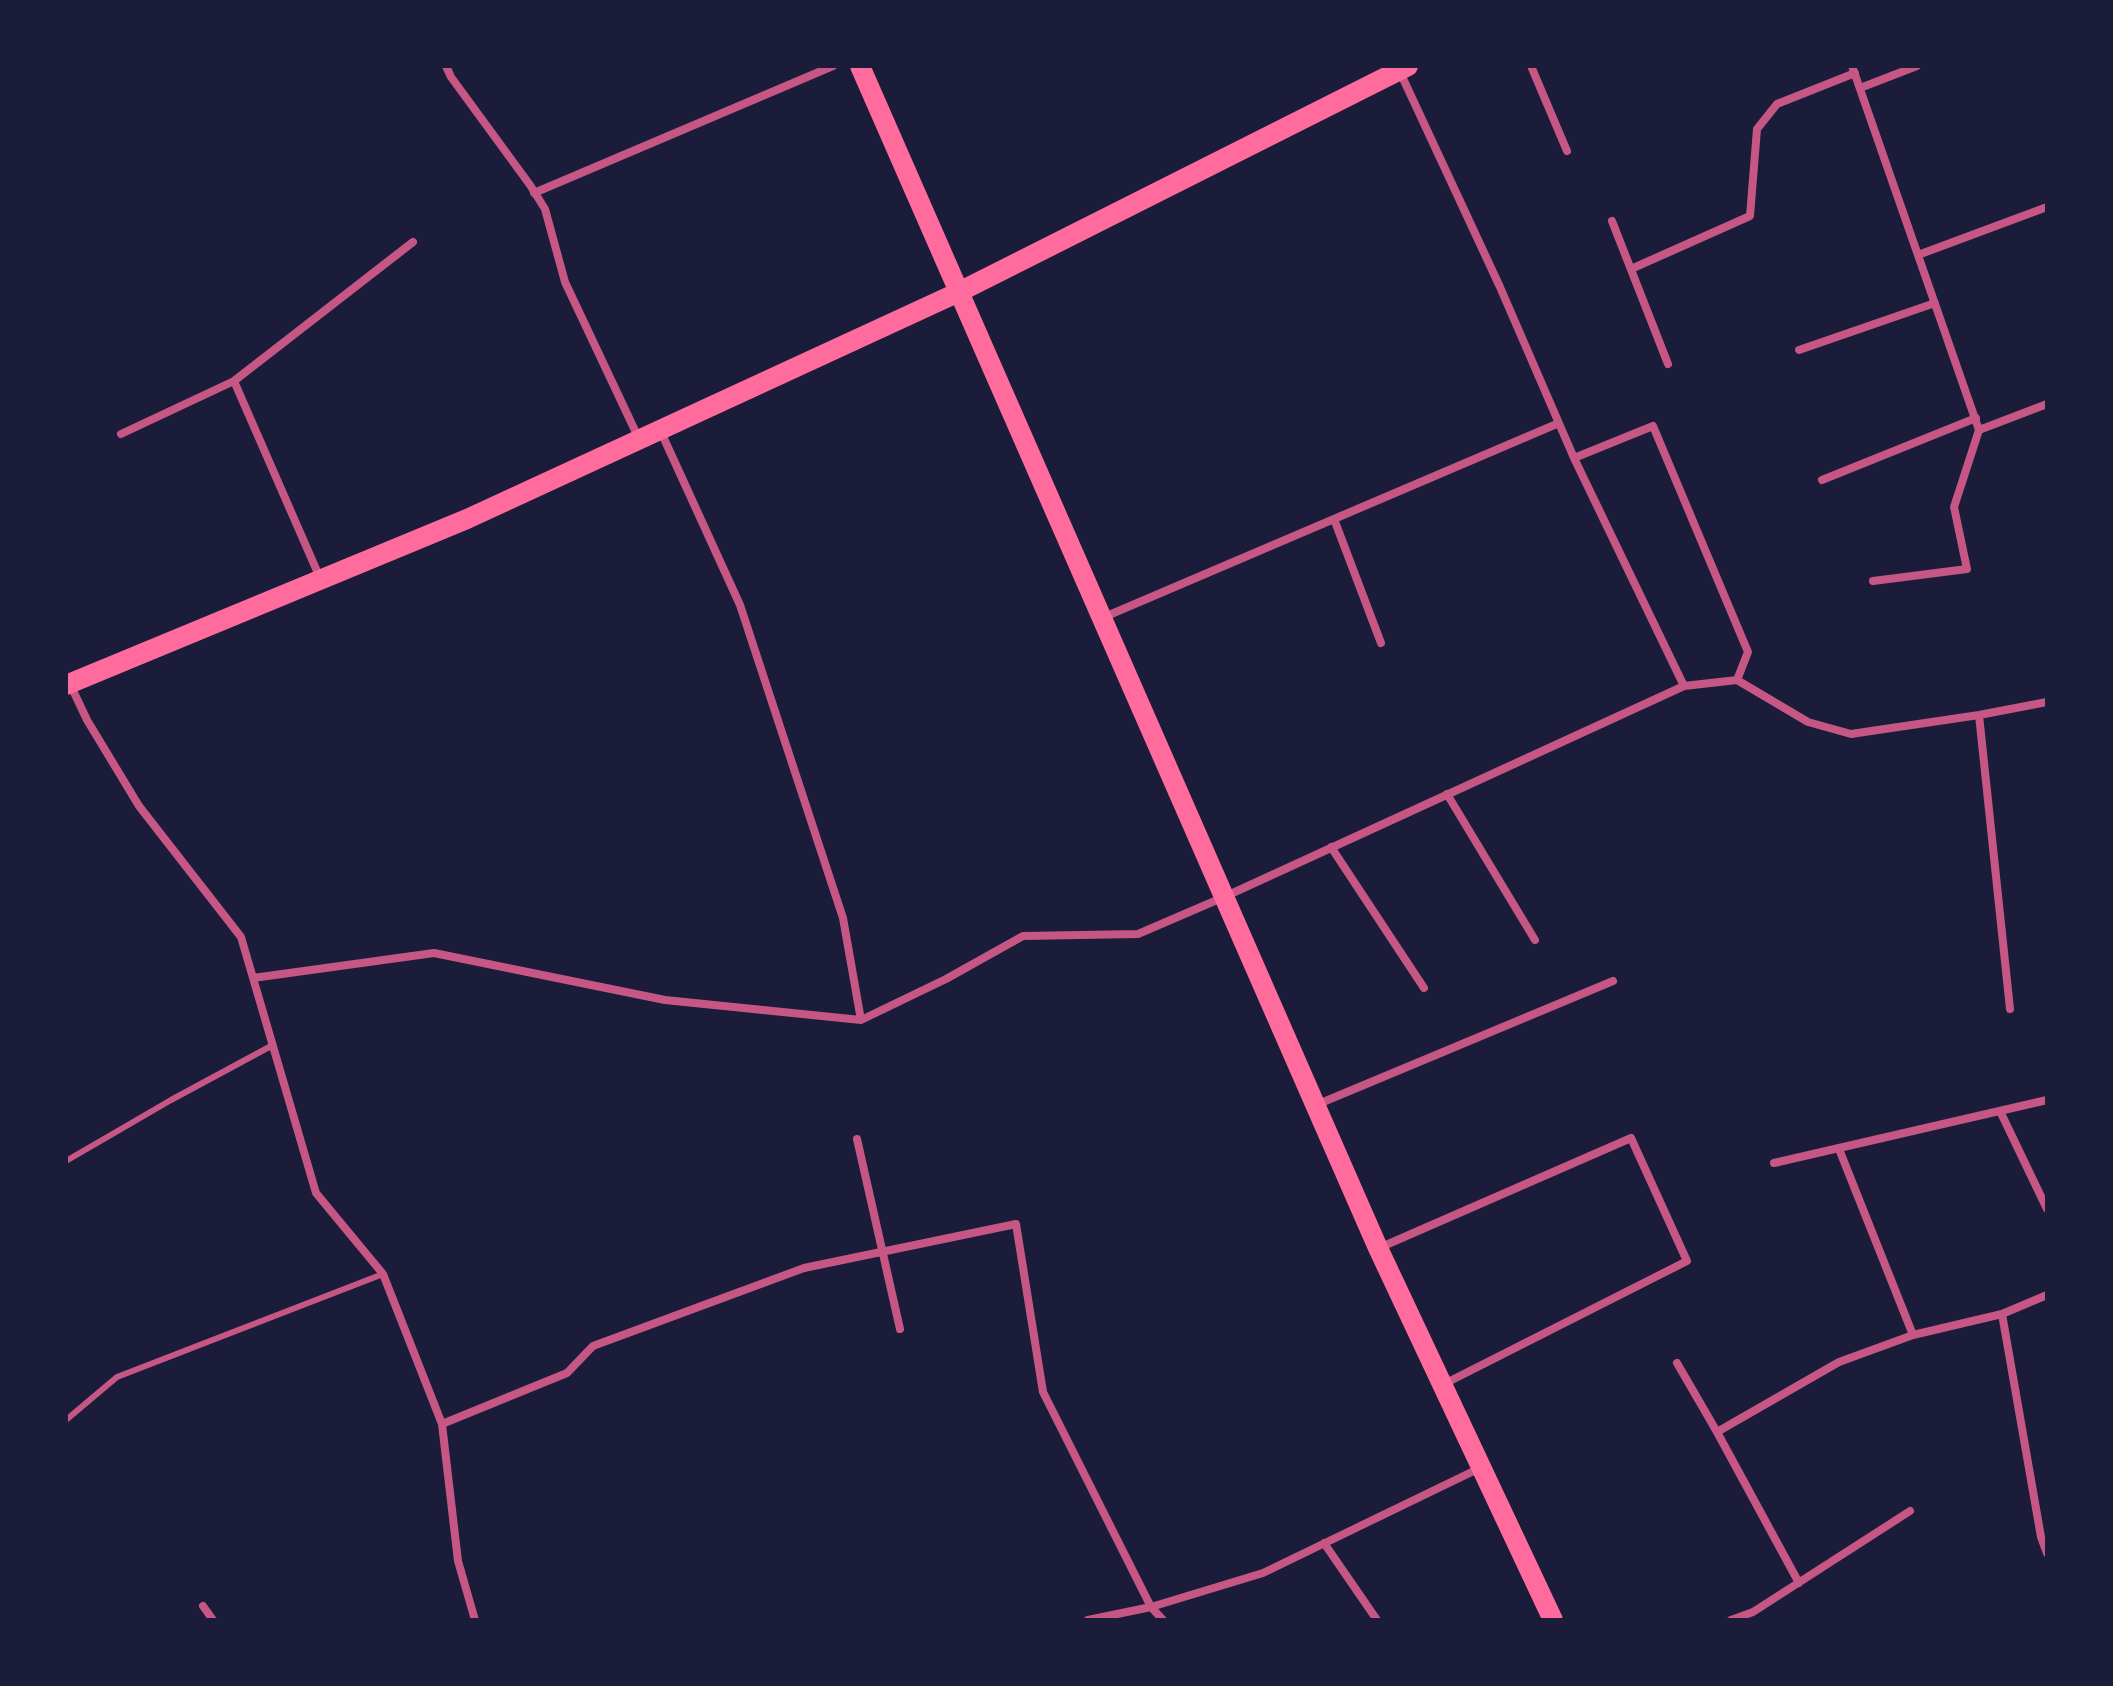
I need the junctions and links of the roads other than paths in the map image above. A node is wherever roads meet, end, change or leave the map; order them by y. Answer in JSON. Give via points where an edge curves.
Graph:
{"nodes":[{"id":1,"x":446,"y":66,"type":"edge"},
{"id":2,"x":833,"y":66,"type":"edge"},
{"id":3,"x":860,"y":66,"type":"edge"},
{"id":4,"x":1531,"y":66,"type":"edge"},
{"id":5,"x":1917,"y":66,"type":"edge"},
{"id":6,"x":1404,"y":69,"type":"edge"},
{"id":7,"x":1853,"y":70,"type":"edge"},
{"id":8,"x":1860,"y":88,"type":"junction"},
{"id":9,"x":1567,"y":151,"type":"dead end"},
{"id":10,"x":534,"y":193,"type":"junction"},
{"id":11,"x":2047,"y":207,"type":"edge"},
{"id":12,"x":1612,"y":221,"type":"dead end"},
{"id":13,"x":413,"y":242,"type":"dead end"},
{"id":14,"x":1918,"y":255,"type":"junction"},
{"id":15,"x":1631,"y":269,"type":"junction"},
{"id":16,"x":959,"y":292,"type":"junction"},
{"id":17,"x":1935,"y":303,"type":"junction"},
{"id":18,"x":1799,"y":350,"type":"dead end"},
{"id":19,"x":1668,"y":364,"type":"dead end"},
{"id":20,"x":234,"y":381,"type":"junction"},
{"id":21,"x":2047,"y":404,"type":"edge"},
{"id":22,"x":1976,"y":418,"type":"junction"},
{"id":23,"x":1559,"y":423,"type":"junction"},
{"id":24,"x":660,"y":430,"type":"junction"},
{"id":25,"x":1979,"y":430,"type":"junction"},
{"id":26,"x":121,"y":434,"type":"dead end"},
{"id":27,"x":639,"y":440,"type":"junction"},
{"id":28,"x":1574,"y":458,"type":"junction"},
{"id":29,"x":1822,"y":480,"type":"dead end"},
{"id":30,"x":1334,"y":519,"type":"junction"},
{"id":31,"x":321,"y":580,"type":"junction"},
{"id":32,"x":1873,"y":581,"type":"dead end"},
{"id":33,"x":1101,"y":618,"type":"junction"},
{"id":34,"x":1381,"y":643,"type":"dead end"},
{"id":35,"x":1737,"y":680,"type":"junction"},
{"id":36,"x":67,"y":681,"type":"edge"},
{"id":37,"x":1684,"y":686,"type":"junction"},
{"id":38,"x":2047,"y":702,"type":"edge"},
{"id":39,"x":1979,"y":715,"type":"junction"},
{"id":40,"x":1447,"y":794,"type":"junction"},
{"id":41,"x":1331,"y":847,"type":"junction"},
{"id":42,"x":1224,"y":897,"type":"junction"},
{"id":43,"x":1535,"y":940,"type":"dead end"},
{"id":44,"x":253,"y":978,"type":"junction"},
{"id":45,"x":1613,"y":981,"type":"dead end"},
{"id":46,"x":1424,"y":988,"type":"dead end"},
{"id":47,"x":2010,"y":1009,"type":"dead end"},
{"id":48,"x":861,"y":1020,"type":"junction"},
{"id":49,"x":273,"y":1045,"type":"junction"},
{"id":50,"x":2047,"y":1100,"type":"edge"},
{"id":51,"x":1315,"y":1105,"type":"junction"},
{"id":52,"x":2000,"y":1111,"type":"junction"},
{"id":53,"x":857,"y":1139,"type":"dead end"},
{"id":54,"x":1839,"y":1149,"type":"junction"},
{"id":55,"x":66,"y":1161,"type":"edge"},
{"id":56,"x":1774,"y":1163,"type":"dead end"},
{"id":57,"x":2047,"y":1209,"type":"edge"},
{"id":58,"x":1378,"y":1248,"type":"junction"},
{"id":59,"x":883,"y":1250,"type":"junction"},
{"id":60,"x":383,"y":1274,"type":"junction"},
{"id":61,"x":2047,"y":1295,"type":"edge"},
{"id":62,"x":2002,"y":1314,"type":"junction"},
{"id":63,"x":900,"y":1329,"type":"dead end"},
{"id":64,"x":1913,"y":1335,"type":"junction"},
{"id":65,"x":1677,"y":1363,"type":"dead end"},
{"id":66,"x":1442,"y":1385,"type":"junction"},
{"id":67,"x":66,"y":1420,"type":"edge"},
{"id":68,"x":442,"y":1424,"type":"junction"},
{"id":69,"x":1717,"y":1432,"type":"junction"},
{"id":70,"x":1481,"y":1468,"type":"junction"},
{"id":71,"x":1910,"y":1511,"type":"dead end"},
{"id":72,"x":1324,"y":1543,"type":"junction"},
{"id":73,"x":2047,"y":1553,"type":"edge"},
{"id":74,"x":1799,"y":1583,"type":"junction"},
{"id":75,"x":203,"y":1606,"type":"dead end"},
{"id":76,"x":1151,"y":1607,"type":"junction"},
{"id":77,"x":1755,"y":1616,"type":"edge"},
{"id":78,"x":213,"y":1620,"type":"edge"},
{"id":79,"x":475,"y":1620,"type":"edge"},
{"id":80,"x":1088,"y":1620,"type":"edge"},
{"id":81,"x":1163,"y":1620,"type":"edge"},
{"id":82,"x":1377,"y":1620,"type":"edge"},
{"id":83,"x":1553,"y":1620,"type":"edge"},
{"id":84,"x":1731,"y":1620,"type":"edge"}],
"edges":[{"from":1,"to":10,"type":"street"},
{"from":2,"to":10,"type":"street"},
{"from":3,"to":16,"type":"main road"},
{"from":4,"to":9,"type":"street"},
{"from":5,"to":8,"type":"street"},
{"from":6,"to":16,"type":"main road"},
{"from":6,"to":23,"type":"street"},
{"from":7,"to":8,"type":"street"},
{"from":7,"to":15,"type":"street","via":[[1777,104],[1757,129],[1750,216]]},
{"from":8,"to":14,"type":"street"},
{"from":10,"to":27,"type":"street","via":[[545,209],[565,282]]},
{"from":11,"to":14,"type":"street"},
{"from":12,"to":15,"type":"street"},
{"from":13,"to":20,"type":"street"},
{"from":14,"to":17,"type":"street"},
{"from":15,"to":19,"type":"street"},
{"from":16,"to":24,"type":"main road"},
{"from":16,"to":33,"type":"main road"},
{"from":17,"to":18,"type":"street"},
{"from":17,"to":22,"type":"street"},
{"from":20,"to":26,"type":"street"},
{"from":20,"to":31,"type":"street"},
{"from":21,"to":25,"type":"street"},
{"from":22,"to":25,"type":"street"},
{"from":22,"to":29,"type":"street"},
{"from":23,"to":28,"type":"street"},
{"from":23,"to":30,"type":"street"},
{"from":24,"to":27,"type":"main road"},
{"from":24,"to":48,"type":"street","via":[[740,605],[843,918]]},
{"from":25,"to":32,"type":"street","via":[[1954,507],[1967,569]]},
{"from":27,"to":31,"type":"main road"},
{"from":28,"to":35,"type":"street","via":[[1653,426],[1748,652]]},
{"from":28,"to":37,"type":"street"},
{"from":30,"to":33,"type":"street"},
{"from":30,"to":34,"type":"street"},
{"from":31,"to":36,"type":"main road"},
{"from":33,"to":42,"type":"main road"},
{"from":35,"to":37,"type":"street"},
{"from":35,"to":39,"type":"street","via":[[1808,722],[1851,734]]},
{"from":36,"to":44,"type":"street","via":[[139,806],[241,937]]},
{"from":37,"to":40,"type":"street"},
{"from":38,"to":39,"type":"street"},
{"from":39,"to":47,"type":"street"},
{"from":40,"to":41,"type":"street"},
{"from":40,"to":43,"type":"street"},
{"from":41,"to":42,"type":"street"},
{"from":41,"to":46,"type":"street"},
{"from":42,"to":48,"type":"street","via":[[1138,934],[1023,936]]},
{"from":42,"to":51,"type":"main road"},
{"from":44,"to":48,"type":"street","via":[[434,953],[665,1000]]},
{"from":44,"to":49,"type":"street"},
{"from":45,"to":51,"type":"street"},
{"from":49,"to":55,"type":"lane"},
{"from":49,"to":60,"type":"street","via":[[316,1193]]},
{"from":50,"to":52,"type":"street"},
{"from":51,"to":58,"type":"main road"},
{"from":52,"to":54,"type":"street"},
{"from":52,"to":57,"type":"street"},
{"from":53,"to":59,"type":"street"},
{"from":54,"to":56,"type":"street"},
{"from":54,"to":64,"type":"street"},
{"from":58,"to":66,"type":"main road"},
{"from":58,"to":66,"type":"street","via":[[1631,1138],[1687,1261]]},
{"from":59,"to":63,"type":"street"},
{"from":59,"to":68,"type":"street","via":[[804,1268],[593,1346],[567,1373]]},
{"from":59,"to":76,"type":"street","via":[[1016,1224],[1043,1392]]},
{"from":60,"to":67,"type":"lane","via":[[117,1377]]},
{"from":60,"to":68,"type":"street"},
{"from":61,"to":62,"type":"street"},
{"from":62,"to":64,"type":"street"},
{"from":62,"to":73,"type":"street"},
{"from":64,"to":69,"type":"street","via":[[1839,1362]]},
{"from":65,"to":69,"type":"street"},
{"from":66,"to":70,"type":"main road"},
{"from":68,"to":79,"type":"street","via":[[458,1561]]},
{"from":69,"to":74,"type":"street"},
{"from":70,"to":72,"type":"street"},
{"from":70,"to":83,"type":"main road"},
{"from":71,"to":74,"type":"street"},
{"from":72,"to":76,"type":"street","via":[[1263,1573]]},
{"from":72,"to":82,"type":"street"},
{"from":74,"to":77,"type":"street"},
{"from":75,"to":78,"type":"street"},
{"from":76,"to":80,"type":"street"},
{"from":76,"to":81,"type":"street"},
{"from":77,"to":84,"type":"street"}]}
